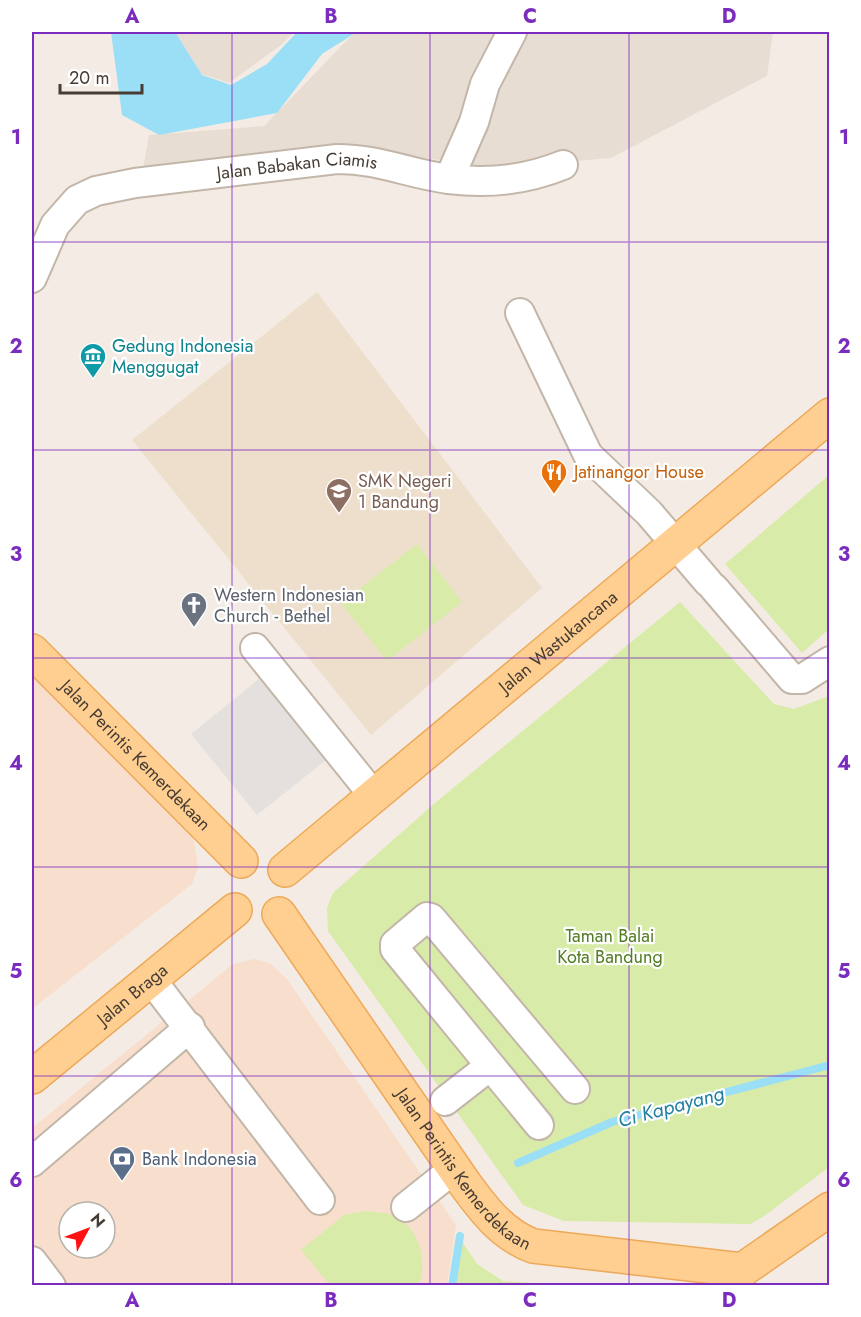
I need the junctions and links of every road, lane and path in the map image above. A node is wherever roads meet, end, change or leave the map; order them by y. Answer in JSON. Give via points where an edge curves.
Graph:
{"nodes":[{"id":1,"x":512,"y":32,"type":"edge"},
{"id":2,"x":562,"y":165,"type":"dead end"},
{"id":3,"x":449,"y":179,"type":"junction"},
{"id":4,"x":32,"y":278,"type":"edge"},
{"id":5,"x":520,"y":313,"type":"dead end"},
{"id":6,"x":830,"y":415,"type":"edge"},
{"id":7,"x":675,"y":544,"type":"junction"},
{"id":8,"x":255,"y":648,"type":"dead end"},
{"id":9,"x":32,"y":651,"type":"edge"},
{"id":10,"x":830,"y":661,"type":"edge"},
{"id":11,"x":374,"y":796,"type":"junction"},
{"id":12,"x":241,"y":861,"type":"junction"},
{"id":13,"x":285,"y":870,"type":"junction"},
{"id":14,"x":235,"y":910,"type":"junction"},
{"id":15,"x":279,"y":914,"type":"junction"},
{"id":16,"x":150,"y":978,"type":"junction"},
{"id":17,"x":190,"y":1027,"type":"junction"},
{"id":18,"x":490,"y":1066,"type":"junction"},
{"id":19,"x":35,"y":1068,"type":"edge"},
{"id":20,"x":574,"y":1089,"type":"dead end"},
{"id":21,"x":435,"y":1109,"type":"junction"},
{"id":22,"x":539,"y":1125,"type":"dead end"},
{"id":23,"x":32,"y":1162,"type":"edge"},
{"id":24,"x":460,"y":1176,"type":"junction"},
{"id":25,"x":320,"y":1200,"type":"dead end"},
{"id":26,"x":830,"y":1209,"type":"edge"},
{"id":27,"x":412,"y":1214,"type":"dead end"},
{"id":28,"x":32,"y":1261,"type":"edge"},
{"id":29,"x":731,"y":1278,"type":"edge"},
{"id":30,"x":51,"y":1286,"type":"edge"}],
"edges":[{"from":1,"to":3,"type":"street","via":[[485,84],[474,122]]},
{"from":2,"to":3,"type":"street","name":"Jalan Babakan Ciamis","via":[[510,180]]},
{"from":3,"to":4,"type":"street","name":"Jalan Babakan Ciamis","via":[[365,159],[337,159],[96,191],[77,200],[56,225]]},
{"from":5,"to":7,"type":"street","via":[[588,455],[649,513]]},
{"from":6,"to":7,"type":"main road","name":"Jalan Wastukancana"},
{"from":7,"to":10,"type":"street","via":[[792,679],[802,679]]},
{"from":7,"to":11,"type":"main road","name":"Jalan Wastukancana"},
{"from":8,"to":11,"type":"street"},
{"from":9,"to":12,"type":"main road","name":"Jalan Perintis Kemerdekaan"},
{"from":11,"to":13,"type":"main road","name":"Jalan Wastukancana"},
{"from":12,"to":13,"type":"main road","via":[[260,856],[278,862]]},
{"from":12,"to":14,"type":"main road","via":[[226,884]]},
{"from":13,"to":15,"type":"main road","via":[[291,893]]},
{"from":14,"to":15,"type":"main road","via":[[261,921]]},
{"from":14,"to":16,"type":"main road","name":"Jalan Braga"},
{"from":15,"to":21,"type":"main road","name":"Jalan Perintis Kemerdekaan"},
{"from":16,"to":17,"type":"street"},
{"from":16,"to":19,"type":"main road","name":"Jalan Braga"},
{"from":17,"to":23,"type":"street"},
{"from":17,"to":25,"type":"street"},
{"from":18,"to":20,"type":"street","via":[[395,949],[395,944],[427,917],[432,918]]},
{"from":18,"to":21,"type":"street"},
{"from":18,"to":22,"type":"street"},
{"from":21,"to":24,"type":"main road","name":"Jalan Perintis Kemerdekaan"},
{"from":24,"to":27,"type":"street"},
{"from":24,"to":29,"type":"main road","name":"Jalan Perintis Kemerdekaan","via":[[491,1218],[533,1246]]},
{"from":26,"to":29,"type":"main road"},
{"from":28,"to":30,"type":"street"}]}
